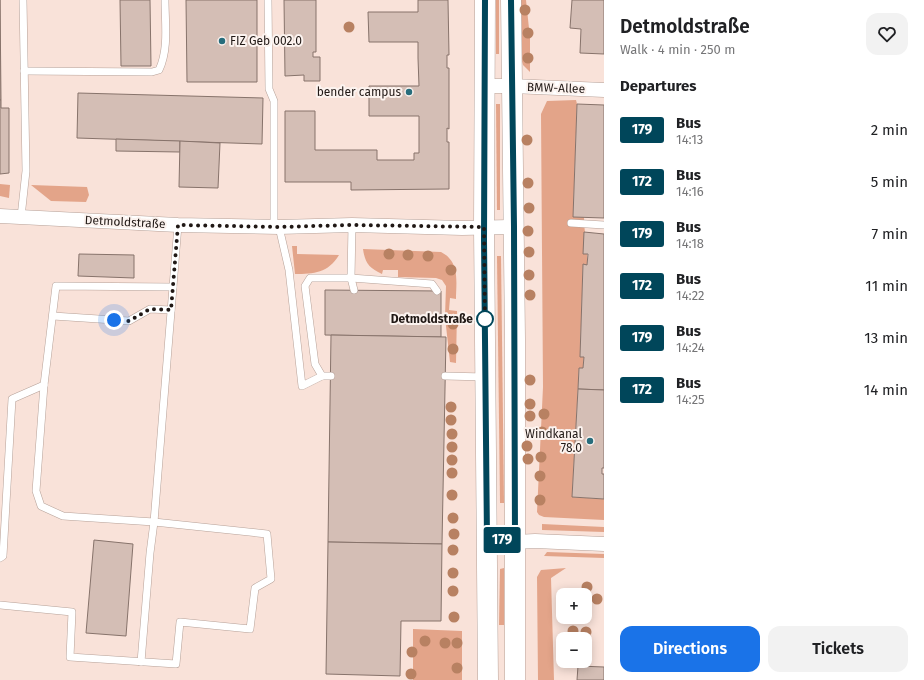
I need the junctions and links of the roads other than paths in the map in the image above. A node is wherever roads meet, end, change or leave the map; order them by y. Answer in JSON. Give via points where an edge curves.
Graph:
{"nodes":[{"id":1,"x":23,"y":0,"type":"edge"},
{"id":2,"x":165,"y":0,"type":"edge"},
{"id":3,"x":268,"y":0,"type":"edge"},
{"id":4,"x":485,"y":0,"type":"edge"},
{"id":5,"x":511,"y":0,"type":"edge"},
{"id":6,"x":24,"y":71,"type":"junction"},
{"id":7,"x":484,"y":86,"type":"junction"},
{"id":8,"x":512,"y":86,"type":"junction"},
{"id":9,"x":604,"y":90,"type":"edge"},
{"id":10,"x":0,"y":216,"type":"edge"},
{"id":11,"x":20,"y":217,"type":"junction"},
{"id":12,"x":571,"y":223,"type":"dead end"},
{"id":13,"x":178,"y":225,"type":"junction"},
{"id":14,"x":352,"y":225,"type":"junction"},
{"id":15,"x":604,"y":225,"type":"edge"},
{"id":16,"x":276,"y":227,"type":"junction"},
{"id":17,"x":484,"y":227,"type":"junction"},
{"id":18,"x":514,"y":227,"type":"junction"},
{"id":19,"x":351,"y":278,"type":"junction"},
{"id":20,"x":174,"y":287,"type":"junction"},
{"id":21,"x":354,"y":290,"type":"dead end"},
{"id":22,"x":437,"y":291,"type":"dead end"},
{"id":23,"x":171,"y":310,"type":"junction"},
{"id":24,"x":53,"y":316,"type":"junction"},
{"id":25,"x":322,"y":376,"type":"junction"},
{"id":26,"x":331,"y":376,"type":"dead end"},
{"id":27,"x":445,"y":376,"type":"dead end"},
{"id":28,"x":486,"y":377,"type":"junction"},
{"id":29,"x":44,"y":385,"type":"junction"},
{"id":30,"x":154,"y":522,"type":"junction"},
{"id":31,"x":487,"y":540,"type":"junction"},
{"id":32,"x":515,"y":542,"type":"junction"},
{"id":33,"x":604,"y":544,"type":"edge"},
{"id":34,"x":0,"y":558,"type":"edge"},
{"id":35,"x":0,"y":605,"type":"edge"},
{"id":36,"x":141,"y":662,"type":"junction"},
{"id":37,"x":488,"y":680,"type":"edge"},
{"id":38,"x":515,"y":680,"type":"edge"}],
"edges":[{"from":1,"to":6,"type":"lane"},
{"from":2,"to":6,"type":"lane","via":[[166,40],[163,62],[159,70]]},
{"from":3,"to":16,"type":"lane","via":[[269,89],[274,101]]},
{"from":4,"to":7,"type":"main road"},
{"from":5,"to":8,"type":"main road"},
{"from":6,"to":11,"type":"lane","via":[[26,171]]},
{"from":7,"to":8,"type":"street","name":"BMW-Allee"},
{"from":7,"to":17,"type":"main road"},
{"from":8,"to":9,"type":"street","name":"BMW-Allee"},
{"from":8,"to":18,"type":"main road"},
{"from":10,"to":11,"type":"street","name":"Detmoldstraße"},
{"from":11,"to":13,"type":"street","name":"Detmoldstraße"},
{"from":12,"to":15,"type":"lane"},
{"from":13,"to":16,"type":"street","name":"Detmoldstraße"},
{"from":13,"to":20,"type":"lane"},
{"from":14,"to":16,"type":"street","name":"Detmoldstraße"},
{"from":14,"to":17,"type":"street","name":"Detmoldstraße"},
{"from":14,"to":19,"type":"lane"},
{"from":16,"to":25,"type":"lane","via":[[289,270],[302,386]]},
{"from":17,"to":18,"type":"street","name":"Detmoldstraße"},
{"from":17,"to":28,"type":"main road"},
{"from":18,"to":32,"type":"main road"},
{"from":19,"to":21,"type":"lane"},
{"from":19,"to":22,"type":"lane","via":[[432,284]]},
{"from":19,"to":25,"type":"lane","via":[[310,278],[305,286],[315,364]]},
{"from":20,"to":23,"type":"lane"},
{"from":20,"to":24,"type":"lane","via":[[56,286]]},
{"from":23,"to":24,"type":"lane","via":[[150,309],[129,321]]},
{"from":23,"to":30,"type":"lane"},
{"from":24,"to":29,"type":"lane"},
{"from":25,"to":26,"type":"lane"},
{"from":27,"to":28,"type":"lane"},
{"from":28,"to":31,"type":"main road"},
{"from":29,"to":30,"type":"lane","via":[[36,491],[41,506],[63,516]]},
{"from":29,"to":34,"type":"lane","via":[[12,399],[3,556]]},
{"from":30,"to":36,"type":"lane"},
{"from":30,"to":36,"type":"lane","via":[[267,534],[271,579],[255,588],[250,628],[180,622],[176,664]]},
{"from":31,"to":32,"type":"street"},
{"from":31,"to":37,"type":"main road"},
{"from":32,"to":33,"type":"street"},
{"from":32,"to":38,"type":"main road"},
{"from":35,"to":36,"type":"lane","via":[[72,612],[70,657]]}]}
